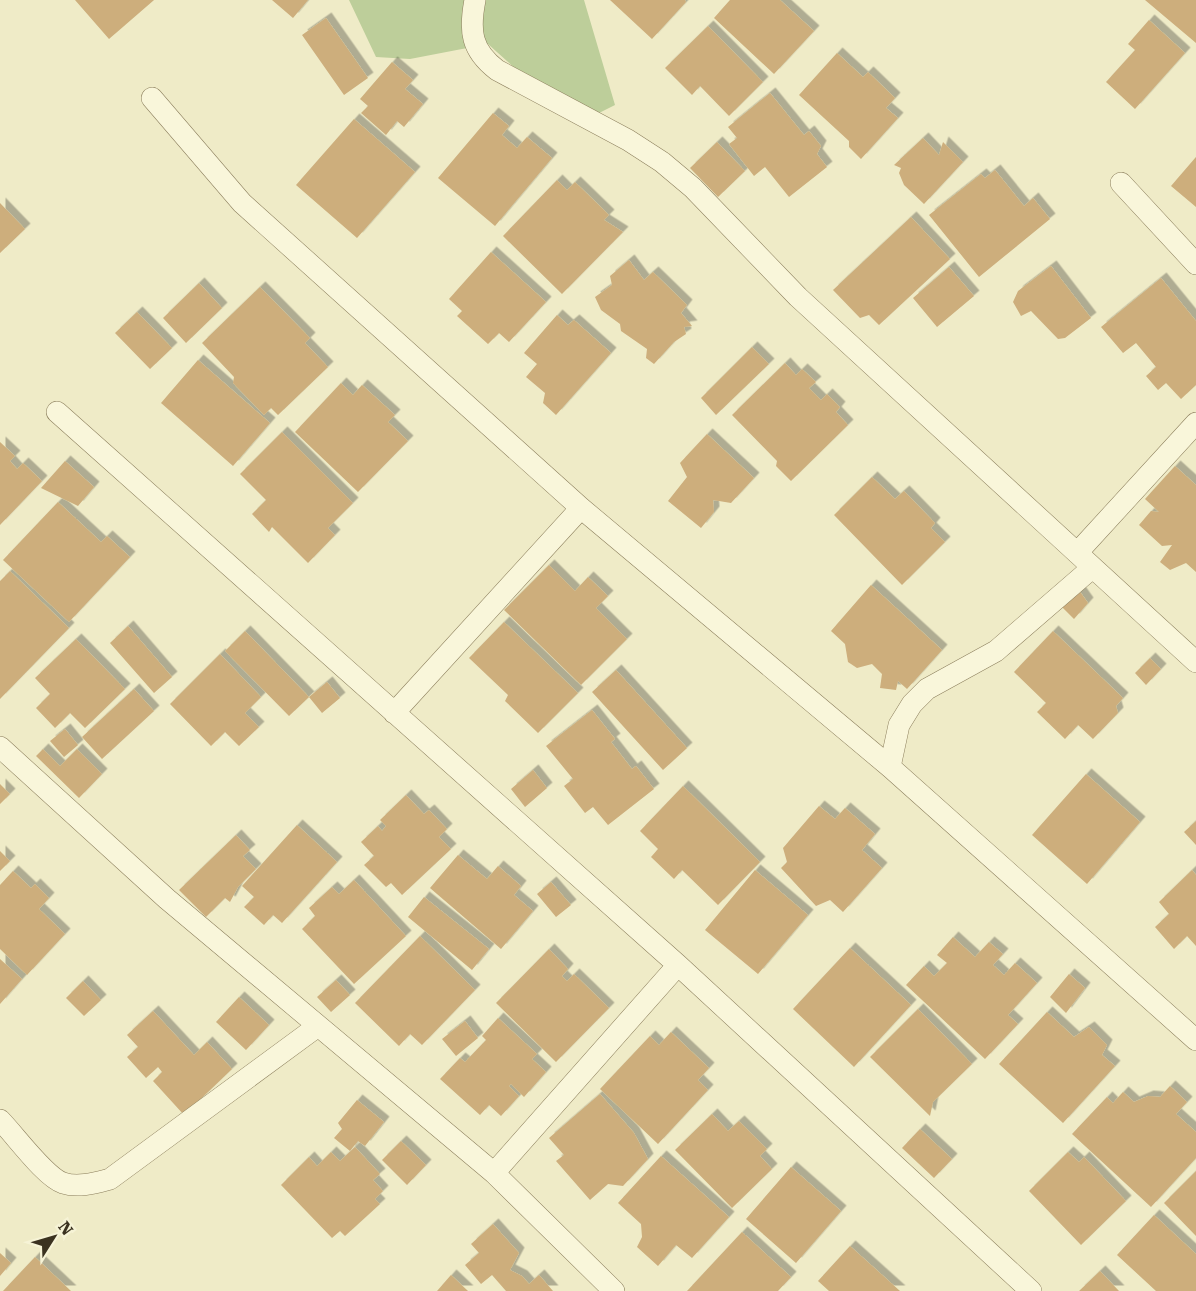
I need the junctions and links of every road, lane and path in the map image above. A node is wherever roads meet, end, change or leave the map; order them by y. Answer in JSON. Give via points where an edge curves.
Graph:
{"nodes":[{"id":1,"x":475,"y":0,"type":"edge"},
{"id":2,"x":152,"y":98,"type":"dead end"},
{"id":3,"x":1121,"y":183,"type":"dead end"},
{"id":4,"x":1196,"y":264,"type":"edge"},
{"id":5,"x":57,"y":412,"type":"dead end"},
{"id":6,"x":1196,"y":423,"type":"edge"},
{"id":7,"x":581,"y":508,"type":"junction"},
{"id":8,"x":1084,"y":560,"type":"junction"},
{"id":9,"x":1196,"y":662,"type":"edge"},
{"id":10,"x":394,"y":713,"type":"junction"},
{"id":11,"x":0,"y":747,"type":"edge"},
{"id":12,"x":890,"y":767,"type":"junction"},
{"id":13,"x":678,"y":965,"type":"junction"},
{"id":14,"x":318,"y":1026,"type":"junction"},
{"id":15,"x":1196,"y":1040,"type":"edge"},
{"id":16,"x":0,"y":1120,"type":"edge"},
{"id":17,"x":494,"y":1173,"type":"junction"},
{"id":18,"x":614,"y":1291,"type":"edge"},
{"id":19,"x":1032,"y":1291,"type":"edge"}],
"edges":[{"from":1,"to":8,"type":"street","via":[[470,23],[483,60],[662,162],[693,188],[798,297]]},
{"from":2,"to":7,"type":"street","via":[[242,203]]},
{"from":3,"to":4,"type":"street"},
{"from":5,"to":10,"type":"street"},
{"from":6,"to":8,"type":"street"},
{"from":7,"to":10,"type":"street"},
{"from":7,"to":12,"type":"street"},
{"from":8,"to":9,"type":"street"},
{"from":8,"to":12,"type":"street","via":[[996,651],[927,689],[912,704],[899,725]]},
{"from":10,"to":13,"type":"street"},
{"from":11,"to":14,"type":"street","via":[[167,899]]},
{"from":12,"to":15,"type":"street"},
{"from":13,"to":17,"type":"street"},
{"from":13,"to":19,"type":"street"},
{"from":14,"to":16,"type":"street","via":[[110,1179],[86,1185],[62,1183],[43,1168]]},
{"from":14,"to":17,"type":"street"},
{"from":17,"to":18,"type":"street"}]}
